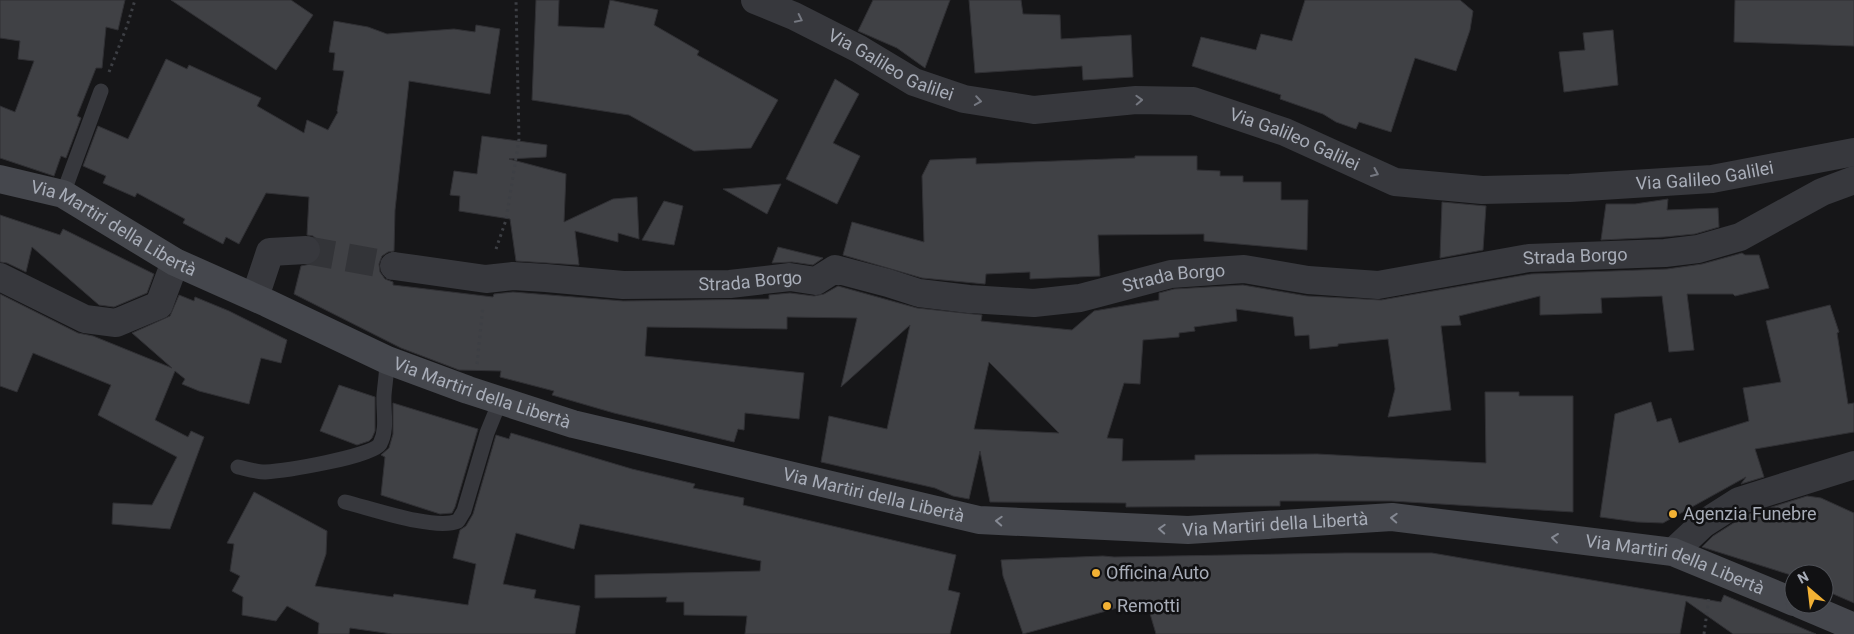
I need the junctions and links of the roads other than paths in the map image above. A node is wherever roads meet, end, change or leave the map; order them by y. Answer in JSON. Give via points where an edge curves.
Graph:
{"nodes":[{"id":1,"x":755,"y":0,"type":"edge"},
{"id":2,"x":101,"y":91,"type":"road end"},
{"id":3,"x":1854,"y":152,"type":"edge"},
{"id":4,"x":0,"y":179,"type":"edge"},
{"id":5,"x":1854,"y":180,"type":"edge"},
{"id":6,"x":63,"y":194,"type":"junction"},
{"id":7,"x":306,"y":250,"type":"tunnel mouth"},
{"id":8,"x":176,"y":262,"type":"junction"},
{"id":9,"x":394,"y":266,"type":"tunnel mouth"},
{"id":10,"x":0,"y":278,"type":"edge"},
{"id":11,"x":255,"y":297,"type":"junction"},
{"id":12,"x":387,"y":360,"type":"junction"},
{"id":13,"x":500,"y":401,"type":"junction"},
{"id":14,"x":1854,"y":465,"type":"edge"},
{"id":15,"x":238,"y":468,"type":"dead end"},
{"id":16,"x":345,"y":502,"type":"dead end"},
{"id":17,"x":1673,"y":552,"type":"junction"},
{"id":18,"x":1784,"y":598,"type":"edge"},
{"id":19,"x":1823,"y":614,"type":"edge"},
{"id":20,"x":1854,"y":627,"type":"edge"}],
"edges":[{"from":1,"to":3,"type":"street","name":"Via Galileo Galilei","one_way":true,"via":[[859,49],[914,82],[964,99],[1034,110],[1136,100],[1193,101],[1285,132],[1396,182],[1482,190],[1712,179]]},
{"from":2,"to":6,"type":"lane"},
{"from":4,"to":6,"type":"main road","name":"Via Martiri della Libertà"},
{"from":5,"to":9,"type":"street","name":"Strada Borgo","via":[[1822,192],[1740,237],[1698,249],[1530,258],[1378,285],[1308,280],[1244,269],[1171,274],[1080,298],[1034,303],[919,293],[834,269],[816,281],[790,277],[722,284],[623,285],[513,276],[486,279]]},
{"from":6,"to":8,"type":"main road","name":"Via Martiri della Libertà"},
{"from":7,"to":11,"type":"street","via":[[270,252]]},
{"from":8,"to":10,"type":"street","via":[[159,305],[116,323],[84,319]]},
{"from":8,"to":11,"type":"main road","name":"Via Martiri della Libertà"},
{"from":11,"to":12,"type":"main road","name":"Via Martiri della Libertà"},
{"from":12,"to":13,"type":"main road","name":"Via Martiri della Libertà"},
{"from":12,"to":15,"type":"lane","via":[[385,424],[379,446],[370,452],[316,465],[264,472]]},
{"from":13,"to":16,"type":"lane","via":[[458,521],[443,524],[424,522]]},
{"from":17,"to":13,"type":"main road","name":"Via Martiri della Libertà","one_way":true,"via":[[1392,517],[1188,530],[979,520],[573,424]]},
{"from":14,"to":17,"type":"street","via":[[1739,501],[1703,524]]},
{"from":17,"to":18,"type":"main road","name":"Via Martiri della Libertà"},
{"from":19,"to":20,"type":"main road"}]}
